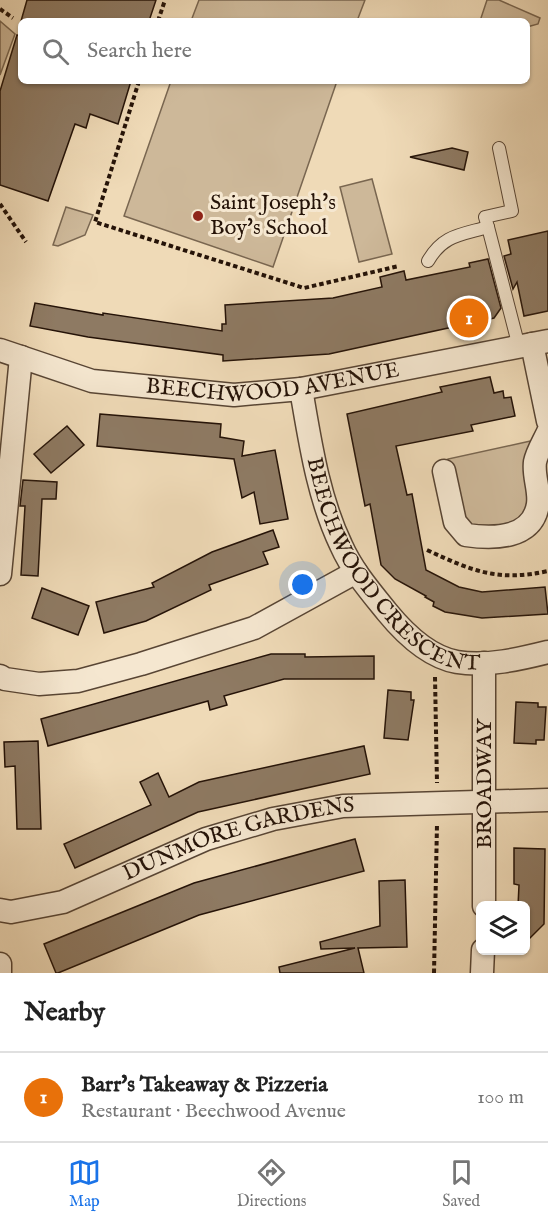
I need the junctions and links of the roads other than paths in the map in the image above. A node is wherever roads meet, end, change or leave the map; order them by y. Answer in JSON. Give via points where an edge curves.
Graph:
{"nodes":[{"id":1,"x":499,"y":148,"type":"dead end"},
{"id":2,"x":488,"y":227,"type":"junction"},
{"id":3,"x":428,"y":261,"type":"dead end"},
{"id":4,"x":533,"y":344,"type":"edge"},
{"id":5,"x":10,"y":353,"type":"edge"},
{"id":6,"x":301,"y":389,"type":"junction"},
{"id":7,"x":548,"y":421,"type":"edge"},
{"id":8,"x":548,"y":432,"type":"edge"},
{"id":9,"x":444,"y":471,"type":"dead end"},
{"id":10,"x":356,"y":572,"type":"junction"},
{"id":11,"x":0,"y":574,"type":"edge"},
{"id":12,"x":548,"y":652,"type":"edge"},
{"id":13,"x":484,"y":663,"type":"junction"},
{"id":14,"x":0,"y":676,"type":"edge"},
{"id":15,"x":486,"y":800,"type":"junction"},
{"id":16,"x":548,"y":800,"type":"edge"},
{"id":17,"x":484,"y":901,"type":"edge"},
{"id":18,"x":0,"y":910,"type":"edge"},
{"id":19,"x":483,"y":955,"type":"edge"},
{"id":20,"x":0,"y":964,"type":"edge"},
{"id":21,"x":0,"y":973,"type":"edge"},
{"id":22,"x":482,"y":973,"type":"edge"}],
"edges":[{"from":1,"to":2,"type":"lane","via":[[512,212],[485,217]]},
{"from":2,"to":3,"type":"lane","via":[[437,245]]},
{"from":2,"to":4,"type":"lane"},
{"from":4,"to":6,"type":"street","name":"BEECHWOOD AVENUE"},
{"from":4,"to":7,"type":"street"},
{"from":5,"to":6,"type":"street","name":"BEECHWOOD AVENUE","via":[[92,381],[234,395]]},
{"from":5,"to":11,"type":"street"},
{"from":6,"to":10,"type":"street","name":"BEECHWOOD CRESCENT","via":[[326,507]]},
{"from":8,"to":9,"type":"street","via":[[535,461],[538,502],[534,518],[521,531],[492,539],[466,535],[454,522]]},
{"from":10,"to":13,"type":"street","name":"BEECHWOOD CRESCENT","via":[[398,626],[420,645],[457,662]]},
{"from":10,"to":14,"type":"street","via":[[254,628],[141,664],[78,681],[39,684]]},
{"from":12,"to":13,"type":"street","name":"BEECHWOOD CRESCENT"},
{"from":13,"to":15,"type":"street","name":"BROADWAY"},
{"from":15,"to":16,"type":"street","name":"DUNMORE GARDENS"},
{"from":15,"to":17,"type":"street","name":"BROADWAY"},
{"from":15,"to":18,"type":"street","name":"DUNMORE GARDENS","via":[[343,806],[273,819],[206,839],[63,902],[11,912]]},
{"from":19,"to":22,"type":"street"},
{"from":20,"to":21,"type":"street"}]}
